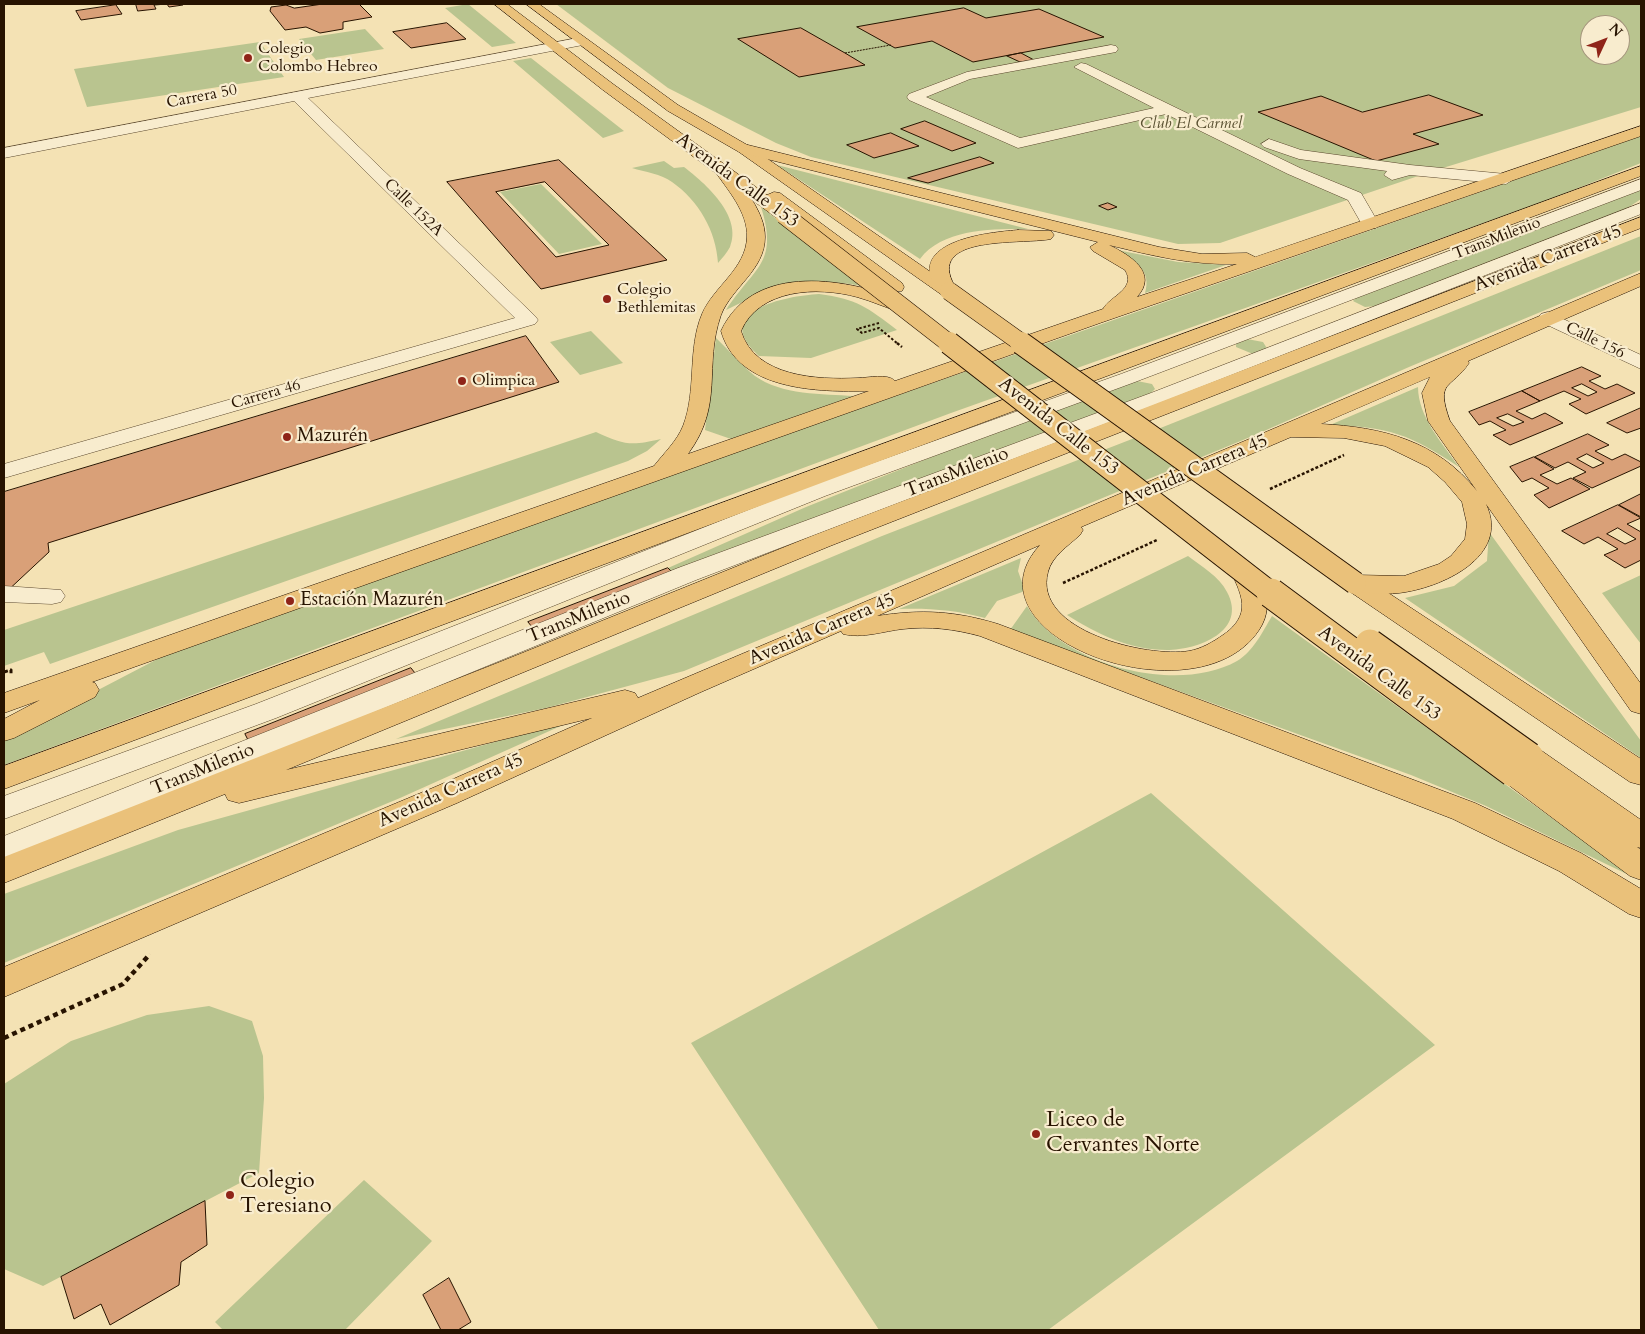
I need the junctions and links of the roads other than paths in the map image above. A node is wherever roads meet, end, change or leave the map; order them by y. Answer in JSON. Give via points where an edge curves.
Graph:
{"nodes":[{"id":1,"x":500,"y":4,"type":"edge"},
{"id":2,"x":532,"y":4,"type":"edge"},
{"id":3,"x":578,"y":38,"type":"junction"},
{"id":4,"x":551,"y":43,"type":"junction"},
{"id":5,"x":1111,"y":49,"type":"junction"},
{"id":6,"x":1081,"y":67,"type":"junction"},
{"id":7,"x":967,"y":76,"type":"junction"},
{"id":8,"x":1012,"y":82,"type":"dead end"},
{"id":9,"x":944,"y":86,"type":"junction"},
{"id":10,"x":989,"y":87,"type":"dead end"},
{"id":11,"x":297,"y":96,"type":"junction"},
{"id":12,"x":922,"y":102,"type":"junction"},
{"id":13,"x":673,"y":108,"type":"junction"},
{"id":14,"x":1170,"y":110,"type":"junction"},
{"id":15,"x":1198,"y":124,"type":"junction"},
{"id":16,"x":1641,"y":131,"type":"edge"},
{"id":17,"x":4,"y":143,"type":"edge"},
{"id":18,"x":744,"y":149,"type":"junction"},
{"id":19,"x":4,"y":153,"type":"edge"},
{"id":20,"x":722,"y":170,"type":"junction"},
{"id":21,"x":1410,"y":170,"type":"junction"},
{"id":22,"x":1294,"y":171,"type":"junction"},
{"id":23,"x":1641,"y":171,"type":"edge"},
{"id":24,"x":1506,"y":179,"type":"junction"},
{"id":25,"x":1641,"y":184,"type":"edge"},
{"id":26,"x":1641,"y":208,"type":"edge"},
{"id":27,"x":790,"y":213,"type":"junction"},
{"id":28,"x":1641,"y":222,"type":"edge"},
{"id":29,"x":1370,"y":224,"type":"junction"},
{"id":30,"x":1310,"y":246,"type":"junction"},
{"id":31,"x":1641,"y":279,"type":"edge"},
{"id":32,"x":949,"y":291,"type":"junction"},
{"id":33,"x":1353,"y":294,"type":"junction"},
{"id":34,"x":1384,"y":309,"type":"junction"},
{"id":35,"x":893,"y":313,"type":"junction"},
{"id":36,"x":1327,"y":317,"type":"junction"},
{"id":37,"x":1548,"y":318,"type":"junction"},
{"id":38,"x":1093,"y":319,"type":"junction"},
{"id":39,"x":528,"y":320,"type":"joint"},
{"id":40,"x":1302,"y":327,"type":"junction"},
{"id":41,"x":1231,"y":339,"type":"junction"},
{"id":42,"x":1478,"y":348,"type":"junction"},
{"id":43,"x":1266,"y":356,"type":"junction"},
{"id":44,"x":1208,"y":363,"type":"junction"},
{"id":45,"x":1641,"y":363,"type":"edge"},
{"id":46,"x":954,"y":369,"type":"junction"},
{"id":47,"x":1185,"y":372,"type":"junction"},
{"id":48,"x":1128,"y":378,"type":"junction"},
{"id":49,"x":1158,"y":397,"type":"junction"},
{"id":50,"x":1277,"y":436,"type":"junction"},
{"id":51,"x":4,"y":471,"type":"edge"},
{"id":52,"x":661,"y":472,"type":"junction"},
{"id":53,"x":1086,"y":517,"type":"junction"},
{"id":54,"x":1244,"y":572,"type":"junction"},
{"id":55,"x":1355,"y":583,"type":"junction"},
{"id":56,"x":4,"y":594,"type":"edge"},
{"id":57,"x":52,"y":596,"type":"dead end"},
{"id":58,"x":816,"y":633,"type":"junction"},
{"id":59,"x":192,"y":637,"type":"junction"},
{"id":60,"x":691,"y":685,"type":"junction"},
{"id":61,"x":4,"y":703,"type":"edge"},
{"id":62,"x":1641,"y":704,"type":"edge"},
{"id":63,"x":4,"y":731,"type":"edge"},
{"id":64,"x":1521,"y":765,"type":"junction"},
{"id":65,"x":1641,"y":774,"type":"edge"},
{"id":66,"x":4,"y":778,"type":"edge"},
{"id":67,"x":4,"y":808,"type":"edge"},
{"id":68,"x":147,"y":813,"type":"junction"},
{"id":69,"x":1641,"y":836,"type":"edge"},
{"id":70,"x":4,"y":849,"type":"edge"},
{"id":71,"x":1641,"y":867,"type":"edge"},
{"id":72,"x":4,"y":870,"type":"edge"},
{"id":73,"x":1641,"y":906,"type":"edge"},
{"id":74,"x":4,"y":982,"type":"edge"}],
"edges":[{"from":1,"to":4,"type":"main road","name":"Avenida Calle 153"},
{"from":2,"to":3,"type":"main road","name":"Avenida Calle 153"},
{"from":3,"to":4,"type":"street","name":"Carrera 50"},
{"from":3,"to":13,"type":"main road","name":"Avenida Calle 153"},
{"from":4,"to":11,"type":"street","name":"Carrera 50"},
{"from":4,"to":17,"type":"street","name":"Carrera 50"},
{"from":4,"to":20,"type":"main road","name":"Avenida Calle 153"},
{"from":5,"to":6,"type":"street","via":[[1119,57]]},
{"from":5,"to":7,"type":"street"},
{"from":5,"to":9,"type":"street","via":[[1097,45],[1071,46],[965,68],[951,74]]},
{"from":6,"to":8,"type":"street"},
{"from":6,"to":14,"type":"street"},
{"from":7,"to":9,"type":"street"},
{"from":7,"to":10,"type":"street"},
{"from":9,"to":12,"type":"street","via":[[914,97]]},
{"from":9,"to":12,"type":"street","via":[[961,93]]},
{"from":11,"to":19,"type":"street","name":"Carrera 50"},
{"from":11,"to":39,"type":"street","name":"Calle 152A"},
{"from":12,"to":14,"type":"street","via":[[1018,143]]},
{"from":13,"to":18,"type":"main road","name":"Avenida Calle 153"},
{"from":13,"to":27,"type":"main road","name":"Avenida Calle 153","via":[[680,132]]},
{"from":14,"to":15,"type":"street"},
{"from":15,"to":21,"type":"street","via":[[1230,126],[1299,154]]},
{"from":15,"to":22,"type":"street"},
{"from":16,"to":24,"type":"main road"},
{"from":18,"to":30,"type":"main road","via":[[1176,256],[1228,260]]},
{"from":18,"to":32,"type":"main road","name":"Avenida Calle 153"},
{"from":20,"to":27,"type":"main road","name":"Avenida Calle 153"},
{"from":20,"to":52,"type":"main road","via":[[750,212],[755,247],[742,275],[718,301],[712,314],[694,427]]},
{"from":21,"to":22,"type":"street","via":[[1361,180]]},
{"from":21,"to":24,"type":"street"},
{"from":22,"to":29,"type":"street","via":[[1355,197]]},
{"from":23,"to":66,"type":"main road"},
{"from":24,"to":29,"type":"main road"},
{"from":25,"to":33,"type":"street","name":"TransMilenio"},
{"from":26,"to":34,"type":"street","name":"TransMilenio"},
{"from":27,"to":35,"type":"main road","name":"Avenida Calle 153","bridge":true},
{"from":27,"to":64,"type":"main road","name":"Avenida Calle 153","bridge":true,"via":[[1294,589]]},
{"from":28,"to":68,"type":"main road","name":"Avenida Carrera 45","via":[[830,537]]},
{"from":29,"to":30,"type":"main road"},
{"from":30,"to":38,"type":"main road"},
{"from":31,"to":37,"type":"main road","name":"Avenida Carrera 45"},
{"from":32,"to":38,"type":"main road","via":[[939,273],[940,265],[945,257],[967,244],[1018,234],[1077,240],[1110,251],[1132,267],[1138,276],[1129,297]]},
{"from":32,"to":55,"type":"main road","name":"Avenida Calle 153","bridge":true},
{"from":33,"to":36,"type":"street","name":"TransMilenio"},
{"from":33,"to":41,"type":"street","name":"TransMilenio"},
{"from":34,"to":36,"type":"street","name":"TransMilenio"},
{"from":34,"to":43,"type":"street","name":"TransMilenio"},
{"from":35,"to":46,"type":"main road","via":[[860,292],[840,288],[796,288],[776,292],[748,306],[738,315],[731,331],[737,349],[749,360],[776,375],[798,381],[864,385]]},
{"from":35,"to":54,"type":"main road","name":"Avenida Calle 153","bridge":true},
{"from":36,"to":40,"type":"street","name":"TransMilenio"},
{"from":37,"to":42,"type":"main road","name":"Avenida Carrera 45"},
{"from":37,"to":45,"type":"street","name":"Calle 156"},
{"from":38,"to":46,"type":"main road"},
{"from":39,"to":51,"type":"street","name":"Carrera 46"},
{"from":40,"to":41,"type":"street","name":"TransMilenio"},
{"from":40,"to":43,"type":"street","name":"TransMilenio"},
{"from":41,"to":44,"type":"street","name":"TransMilenio"},
{"from":41,"to":48,"type":"street","name":"TransMilenio"},
{"from":42,"to":50,"type":"main road","name":"Avenida Carrera 45"},
{"from":42,"to":62,"type":"main road","via":[[1437,380],[1432,392],[1439,421]]},
{"from":43,"to":44,"type":"street","name":"TransMilenio"},
{"from":43,"to":49,"type":"street","name":"TransMilenio"},
{"from":44,"to":47,"type":"street","name":"TransMilenio"},
{"from":46,"to":52,"type":"main road"},
{"from":47,"to":48,"type":"street","name":"TransMilenio"},
{"from":47,"to":49,"type":"street","name":"TransMilenio"},
{"from":48,"to":67,"type":"street","name":"TransMilenio","via":[[817,491],[266,711]]},
{"from":49,"to":70,"type":"street","name":"TransMilenio","via":[[687,574]]},
{"from":50,"to":53,"type":"main road","name":"Avenida Carrera 45"},
{"from":50,"to":55,"type":"main road","via":[[1300,432],[1354,434],[1406,448],[1446,470],[1461,484],[1476,507],[1480,530],[1471,552],[1450,569],[1403,584]]},
{"from":52,"to":59,"type":"main road"},
{"from":53,"to":54,"type":"main road","via":[[1048,550],[1034,580],[1041,606],[1055,621],[1080,640],[1110,654],[1148,662],[1186,662],[1217,652],[1240,637],[1251,622],[1255,609]]},
{"from":53,"to":58,"type":"main road","name":"Avenida Carrera 45"},
{"from":54,"to":64,"type":"main road","name":"Avenida Calle 153","bridge":true},
{"from":55,"to":65,"type":"main road","name":"Avenida Calle 153"},
{"from":56,"to":57,"type":"street"},
{"from":58,"to":60,"type":"main road","name":"Avenida Carrera 45"},
{"from":58,"to":73,"type":"main road","via":[[920,618],[952,619],[971,624],[1464,811],[1562,859]]},
{"from":59,"to":61,"type":"main road"},
{"from":59,"to":63,"type":"main road"},
{"from":60,"to":68,"type":"main road"},
{"from":60,"to":74,"type":"main road","name":"Avenida Carrera 45","via":[[446,795]]},
{"from":64,"to":69,"type":"main road","name":"Avenida Calle 153"},
{"from":64,"to":71,"type":"main road","name":"Avenida Calle 153"},
{"from":68,"to":72,"type":"main road","name":"Avenida Carrera 45"}]}
